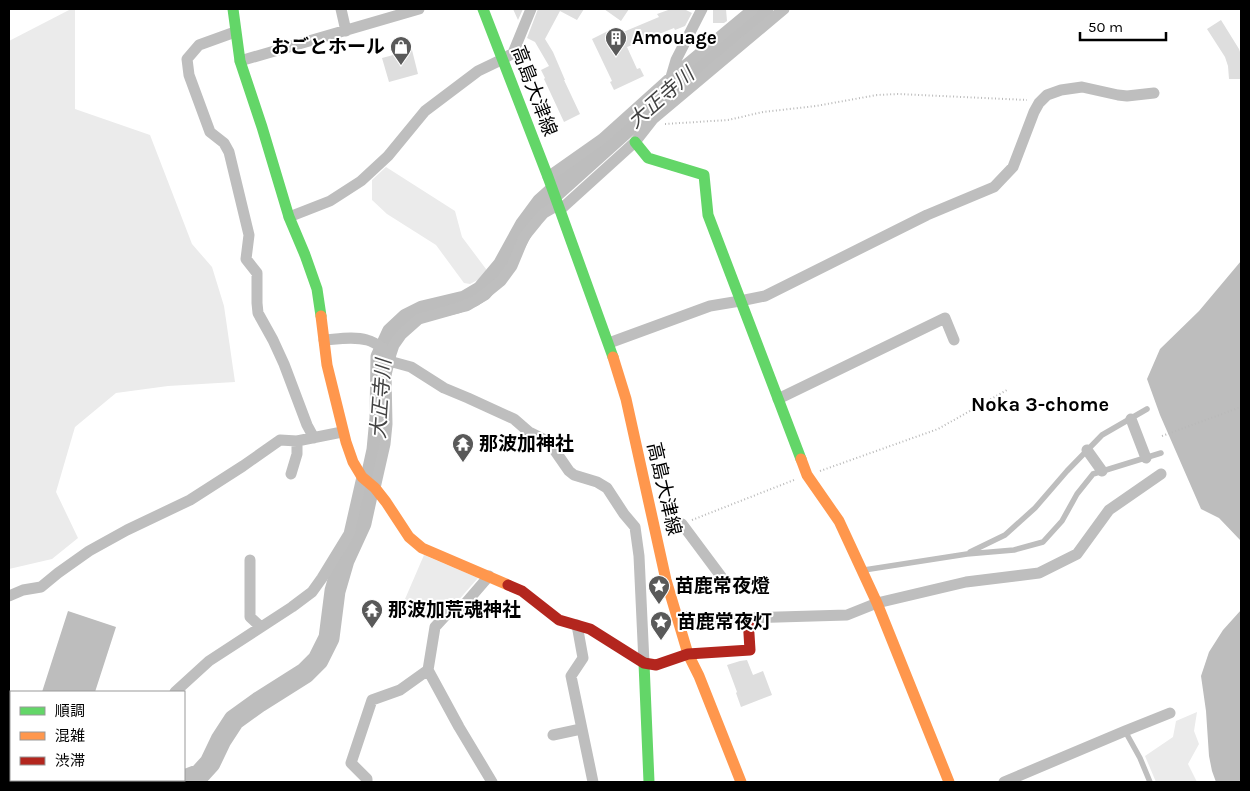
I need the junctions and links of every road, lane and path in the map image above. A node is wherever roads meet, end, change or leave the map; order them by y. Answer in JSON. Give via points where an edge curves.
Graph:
{"nodes":[{"id":1,"x":233,"y":9,"type":"edge"},
{"id":2,"x":341,"y":9,"type":"edge"},
{"id":3,"x":419,"y":9,"type":"edge"},
{"id":4,"x":483,"y":9,"type":"edge"},
{"id":5,"x":531,"y":9,"type":"edge"},
{"id":6,"x":702,"y":9,"type":"edge"},
{"id":7,"x":753,"y":9,"type":"edge"},
{"id":8,"x":784,"y":9,"type":"edge"},
{"id":9,"x":346,"y":31,"type":"junction"},
{"id":10,"x":235,"y":32,"type":"junction"},
{"id":11,"x":503,"y":59,"type":"junction"},
{"id":12,"x":240,"y":61,"type":"junction"},
{"id":13,"x":671,"y":78,"type":"junction"},
{"id":14,"x":1154,"y":93,"type":"dead end"},
{"id":15,"x":1039,"y":103,"type":"junction"},
{"id":16,"x":653,"y":120,"type":"junction"},
{"id":17,"x":635,"y":142,"type":"junction"},
{"id":18,"x":549,"y":182,"type":"junction"},
{"id":19,"x":558,"y":206,"type":"junction"},
{"id":20,"x":289,"y":217,"type":"junction"},
{"id":21,"x":740,"y":301,"type":"junction"},
{"id":22,"x":324,"y":340,"type":"junction"},
{"id":23,"x":954,"y":340,"type":"dead end"},
{"id":24,"x":609,"y":343,"type":"junction"},
{"id":25,"x":390,"y":356,"type":"junction"},
{"id":26,"x":1007,"y":390,"type":"dead end"},
{"id":27,"x":778,"y":399,"type":"junction"},
{"id":28,"x":1241,"y":407,"type":"edge"},
{"id":29,"x":1147,"y":409,"type":"dead end"},
{"id":30,"x":1130,"y":419,"type":"junction"},
{"id":31,"x":342,"y":432,"type":"junction"},
{"id":32,"x":1162,"y":436,"type":"dead end"},
{"id":33,"x":314,"y":438,"type":"junction"},
{"id":34,"x":297,"y":441,"type":"junction"},
{"id":35,"x":1087,"y":450,"type":"junction"},
{"id":36,"x":1161,"y":453,"type":"dead end"},
{"id":37,"x":1146,"y":458,"type":"junction"},
{"id":38,"x":1102,"y":471,"type":"junction"},
{"id":39,"x":291,"y":474,"type":"dead end"},
{"id":40,"x":1161,"y":474,"type":"dead end"},
{"id":41,"x":807,"y":475,"type":"junction"},
{"id":42,"x":369,"y":483,"type":"junction"},
{"id":43,"x":682,"y":524,"type":"joint"},
{"id":44,"x":967,"y":554,"type":"junction"},
{"id":45,"x":250,"y":560,"type":"dead end"},
{"id":46,"x":862,"y":571,"type":"junction"},
{"id":47,"x":489,"y":576,"type":"junction"},
{"id":48,"x":723,"y":579,"type":"dead end"},
{"id":49,"x":9,"y":596,"type":"edge"},
{"id":50,"x":877,"y":604,"type":"junction"},
{"id":51,"x":677,"y":615,"type":"junction"},
{"id":52,"x":748,"y":618,"type":"junction"},
{"id":53,"x":577,"y":625,"type":"junction"},
{"id":54,"x":261,"y":627,"type":"junction"},
{"id":55,"x":688,"y":654,"type":"junction"},
{"id":56,"x":644,"y":663,"type":"junction"},
{"id":57,"x":428,"y":670,"type":"junction"},
{"id":58,"x":176,"y":691,"type":"edge"},
{"id":59,"x":1170,"y":713,"type":"dead end"},
{"id":60,"x":582,"y":729,"type":"junction"},
{"id":61,"x":1125,"y":731,"type":"junction"},
{"id":62,"x":553,"y":735,"type":"dead end"},
{"id":63,"x":646,"y":781,"type":"edge"},
{"id":64,"x":367,"y":782,"type":"edge"},
{"id":65,"x":492,"y":782,"type":"edge"},
{"id":66,"x":593,"y":782,"type":"edge"},
{"id":67,"x":741,"y":782,"type":"edge"},
{"id":68,"x":949,"y":782,"type":"edge"},
{"id":69,"x":1004,"y":782,"type":"edge"},
{"id":70,"x":1150,"y":782,"type":"edge"}],
"edges":[{"from":1,"to":10,"type":"street"},
{"from":2,"to":9,"type":"street"},
{"from":3,"to":9,"type":"street"},
{"from":4,"to":11,"type":"street","name":"高島大津線"},
{"from":5,"to":11,"type":"street","via":[[513,53]]},
{"from":6,"to":13,"type":"street","via":[[676,60]]},
{"from":7,"to":13,"type":"street"},
{"from":8,"to":16,"type":"street"},
{"from":9,"to":12,"type":"street"},
{"from":10,"to":12,"type":"street"},
{"from":10,"to":33,"type":"street","via":[[199,45],[187,59],[189,75],[210,132],[224,143],[229,152],[249,235],[246,259],[257,273],[258,313],[284,364]]},
{"from":11,"to":18,"type":"street","name":"高島大津線"},
{"from":11,"to":20,"type":"street","via":[[478,70],[425,111],[388,156],[361,181],[330,200]]},
{"from":12,"to":20,"type":"street"},
{"from":13,"to":18,"type":"street"},
{"from":14,"to":15,"type":"street","via":[[1127,96],[1082,87],[1047,95]]},
{"from":15,"to":16,"type":"path","via":[[898,94],[763,112],[728,120],[660,124]]},
{"from":15,"to":21,"type":"street","via":[[1014,167],[994,187],[927,215],[765,296]]},
{"from":16,"to":17,"type":"street"},
{"from":17,"to":19,"type":"street"},
{"from":17,"to":21,"type":"street","via":[[648,158],[704,175],[708,215]]},
{"from":18,"to":19,"type":"street","name":"高島大津線"},
{"from":19,"to":24,"type":"street","name":"高島大津線"},
{"from":19,"to":25,"type":"street","via":[[544,213],[524,237],[502,281],[475,301],[419,319],[401,336]]},
{"from":20,"to":22,"type":"street","via":[[317,289]]},
{"from":21,"to":24,"type":"street","via":[[710,306]]},
{"from":21,"to":27,"type":"street"},
{"from":22,"to":25,"type":"street","via":[[367,340]]},
{"from":22,"to":31,"type":"street"},
{"from":23,"to":27,"type":"street","via":[[945,318]]},
{"from":24,"to":51,"type":"street","name":"高島大津線","via":[[626,399],[666,580]]},
{"from":25,"to":42,"type":"street","via":[[386,375],[386,434]]},
{"from":25,"to":56,"type":"street","via":[[444,388],[514,419],[551,445],[569,472],[607,488],[634,527]]},
{"from":26,"to":41,"type":"path","via":[[938,429]]},
{"from":27,"to":41,"type":"street"},
{"from":28,"to":32,"type":"path"},
{"from":29,"to":30,"type":"lane"},
{"from":30,"to":35,"type":"lane","via":[[1102,435]]},
{"from":30,"to":37,"type":"street"},
{"from":31,"to":33,"type":"street"},
{"from":31,"to":42,"type":"street","via":[[353,462]]},
{"from":33,"to":34,"type":"street"},
{"from":34,"to":39,"type":"street"},
{"from":34,"to":49,"type":"street","via":[[280,440],[190,500],[89,551],[41,587]]},
{"from":35,"to":38,"type":"street"},
{"from":35,"to":44,"type":"lane","via":[[1035,508],[1005,535]]},
{"from":36,"to":37,"type":"lane"},
{"from":37,"to":38,"type":"lane"},
{"from":38,"to":44,"type":"lane","via":[[1093,474],[1062,521],[1043,542],[1014,550]]},
{"from":40,"to":50,"type":"street","via":[[1109,510],[1077,554],[1039,573],[966,582]]},
{"from":41,"to":43,"type":"path"},
{"from":41,"to":46,"type":"street","via":[[839,521]]},
{"from":42,"to":47,"type":"street","via":[[409,537],[422,548]]},
{"from":42,"to":54,"type":"street","via":[[349,534],[312,592]]},
{"from":43,"to":48,"type":"street"},
{"from":44,"to":46,"type":"lane"},
{"from":45,"to":54,"type":"street","via":[[250,617]]},
{"from":46,"to":50,"type":"street"},
{"from":47,"to":53,"type":"street","via":[[522,591],[559,620]]},
{"from":47,"to":57,"type":"street","via":[[464,605],[446,615],[436,627]]},
{"from":50,"to":52,"type":"street","via":[[847,615]]},
{"from":50,"to":68,"type":"street"},
{"from":51,"to":52,"type":"street","via":[[712,622]]},
{"from":51,"to":55,"type":"street","name":"高島大津線"},
{"from":52,"to":55,"type":"street","via":[[750,650]]},
{"from":53,"to":56,"type":"street","via":[[590,629]]},
{"from":53,"to":60,"type":"street","via":[[583,658],[571,676]]},
{"from":54,"to":58,"type":"street","via":[[209,661]]},
{"from":55,"to":56,"type":"street","via":[[656,665]]},
{"from":55,"to":67,"type":"street","name":"高島大津線"},
{"from":56,"to":63,"type":"street"},
{"from":57,"to":64,"type":"street","via":[[400,690],[372,700],[351,763]]},
{"from":57,"to":65,"type":"street"},
{"from":59,"to":61,"type":"street"},
{"from":60,"to":62,"type":"street"},
{"from":60,"to":66,"type":"street"},
{"from":61,"to":69,"type":"street"},
{"from":61,"to":70,"type":"lane"}]}
